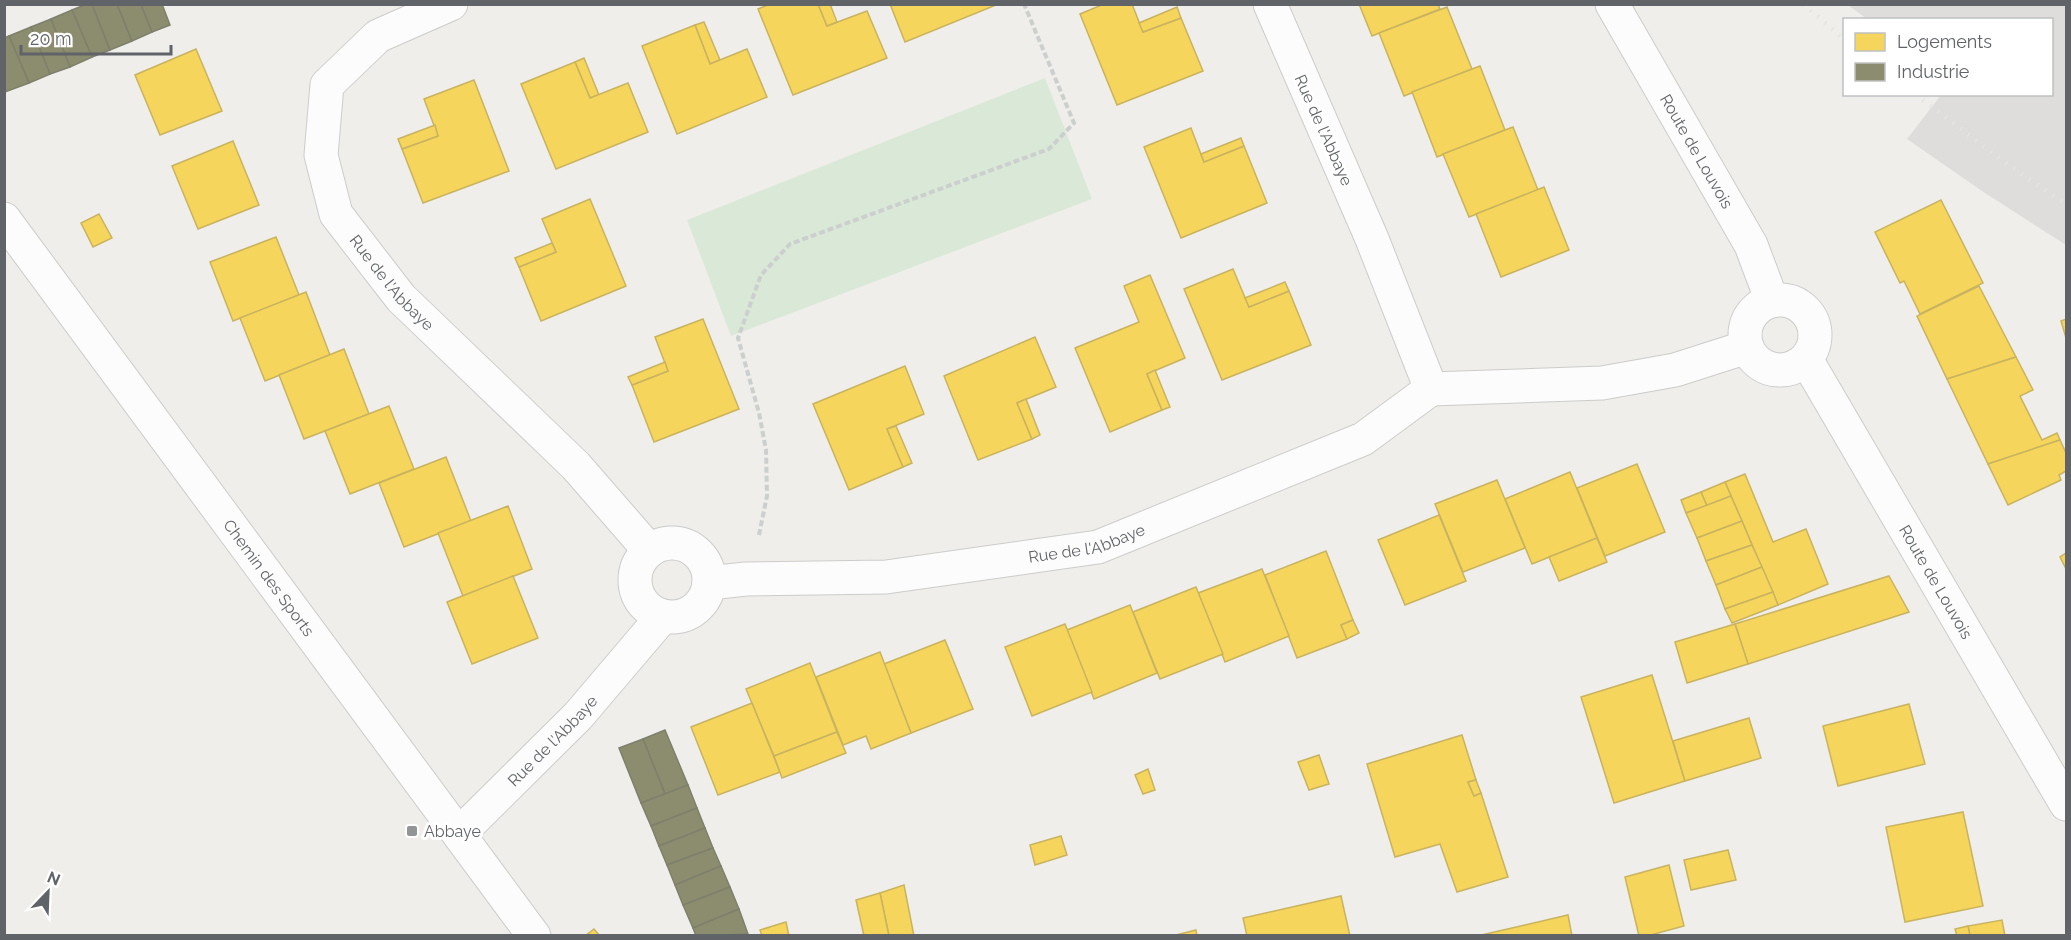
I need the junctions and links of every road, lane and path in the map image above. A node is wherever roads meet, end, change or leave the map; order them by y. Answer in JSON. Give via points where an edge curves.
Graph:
{"nodes":[{"id":1,"x":451,"y":4,"type":"edge"},
{"id":2,"x":1024,"y":4,"type":"edge"},
{"id":3,"x":1270,"y":4,"type":"edge"},
{"id":4,"x":1612,"y":4,"type":"edge"},
{"id":5,"x":4,"y":219,"type":"edge"},
{"id":6,"x":1772,"y":301,"type":"junction"},
{"id":7,"x":1747,"y":347,"type":"junction"},
{"id":8,"x":1806,"y":359,"type":"junction"},
{"id":9,"x":1431,"y":389,"type":"junction"},
{"id":10,"x":649,"y":550,"type":"junction"},
{"id":11,"x":746,"y":579,"type":"junction"},
{"id":12,"x":709,"y":583,"type":"junction"},
{"id":13,"x":663,"y":616,"type":"junction"},
{"id":14,"x":2067,"y":804,"type":"edge"},
{"id":15,"x":459,"y":834,"type":"junction"},
{"id":16,"x":534,"y":936,"type":"edge"}],
"edges":[{"from":1,"to":10,"type":"street","name":"Rue de l'Abbaye","via":[[378,36],[327,85],[321,155],[336,214],[401,298],[576,466]]},
{"from":2,"to":11,"type":"path","via":[[1074,123],[1049,149],[790,244],[761,276],[738,338],[766,450],[767,496]]},
{"from":3,"to":9,"type":"street","name":"Rue de l'Abbaye","via":[[1372,238]]},
{"from":4,"to":6,"type":"street","name":"Route de Louvois","via":[[1751,245]]},
{"from":5,"to":15,"type":"street","name":"Chemin des Sports"},
{"from":6,"to":7,"type":"street","via":[[1752,314],[1745,336]]},
{"from":6,"to":8,"type":"street","via":[[1793,303],[1810,318],[1815,339]]},
{"from":7,"to":8,"type":"street","via":[[1762,366],[1773,370],[1785,370]]},
{"from":7,"to":9,"type":"street","via":[[1674,370],[1602,383]]},
{"from":8,"to":14,"type":"street","name":"Route de Louvois"},
{"from":9,"to":11,"type":"street","name":"Rue de l'Abbaye","via":[[1363,440],[1098,547],[886,577]]},
{"from":10,"to":12,"type":"street","via":[[671,542],[694,549],[703,559]]},
{"from":10,"to":13,"type":"street","via":[[634,581],[642,604]]},
{"from":11,"to":12,"type":"street","name":"Rue de l'Abbaye"},
{"from":12,"to":13,"type":"street","via":[[699,607],[676,617]]},
{"from":13,"to":15,"type":"street","name":"Rue de l'Abbaye","via":[[578,716]]},
{"from":15,"to":16,"type":"street","name":"Chemin des Sports"}]}
